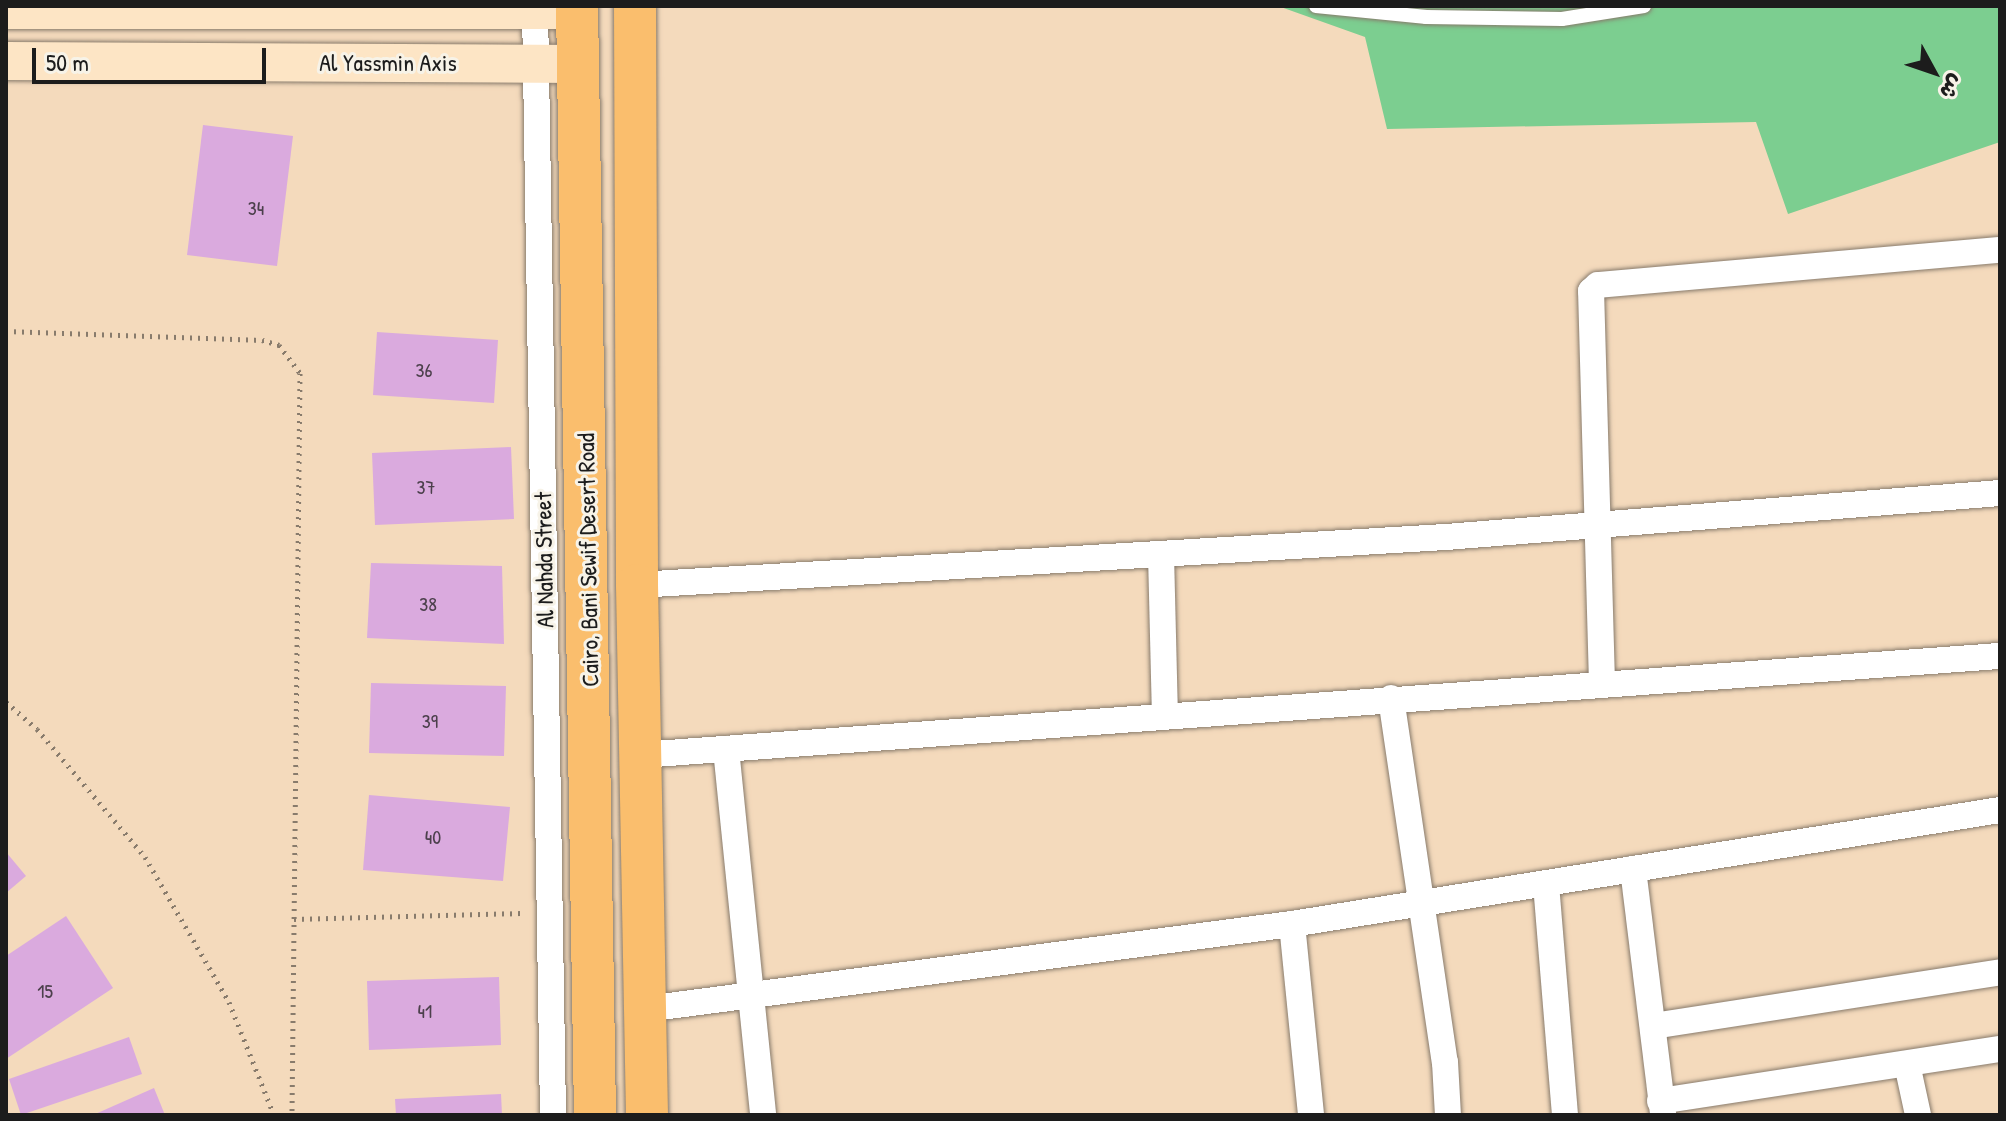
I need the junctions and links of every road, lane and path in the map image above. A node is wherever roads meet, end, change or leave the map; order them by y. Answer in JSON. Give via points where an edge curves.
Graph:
{"nodes":[{"id":1,"x":635,"y":6,"type":"edge"},
{"id":2,"x":1316,"y":6,"type":"edge"},
{"id":3,"x":1644,"y":6,"type":"edge"},
{"id":4,"x":535,"y":8,"type":"edge"},
{"id":5,"x":577,"y":8,"type":"edge"},
{"id":6,"x":6,"y":10,"type":"edge"},
{"id":7,"x":1596,"y":10,"type":"edge"},
{"id":8,"x":1425,"y":11,"type":"edge"},
{"id":9,"x":6,"y":61,"type":"edge"},
{"id":10,"x":535,"y":64,"type":"junction"},
{"id":11,"x":578,"y":64,"type":"junction"},
{"id":12,"x":2000,"y":250,"type":"edge"},
{"id":13,"x":6,"y":331,"type":"edge"},
{"id":14,"x":2000,"y":493,"type":"edge"},
{"id":15,"x":1594,"y":523,"type":"junction"},
{"id":16,"x":1161,"y":554,"type":"junction"},
{"id":17,"x":637,"y":585,"type":"junction"},
{"id":18,"x":2000,"y":656,"type":"edge"},
{"id":19,"x":1602,"y":683,"type":"junction"},
{"id":20,"x":1391,"y":698,"type":"junction"},
{"id":21,"x":6,"y":702,"type":"edge"},
{"id":22,"x":1165,"y":715,"type":"junction"},
{"id":23,"x":726,"y":749,"type":"junction"},
{"id":24,"x":641,"y":755,"type":"junction"},
{"id":25,"x":2000,"y":810,"type":"edge"},
{"id":26,"x":1633,"y":869,"type":"junction"},
{"id":27,"x":1546,"y":884,"type":"junction"},
{"id":28,"x":1424,"y":903,"type":"junction"},
{"id":29,"x":550,"y":912,"type":"junction"},
{"id":30,"x":294,"y":919,"type":"junction"},
{"id":31,"x":1292,"y":924,"type":"junction"},
{"id":32,"x":2000,"y":972,"type":"edge"},
{"id":33,"x":751,"y":996,"type":"junction"},
{"id":34,"x":646,"y":1009,"type":"junction"},
{"id":35,"x":1653,"y":1026,"type":"junction"},
{"id":36,"x":2000,"y":1049,"type":"edge"},
{"id":37,"x":1907,"y":1064,"type":"junction"},
{"id":38,"x":1662,"y":1108,"type":"edge"},
{"id":39,"x":274,"y":1115,"type":"edge"},
{"id":40,"x":292,"y":1115,"type":"edge"},
{"id":41,"x":553,"y":1115,"type":"edge"},
{"id":42,"x":595,"y":1115,"type":"edge"},
{"id":43,"x":647,"y":1115,"type":"edge"},
{"id":44,"x":763,"y":1115,"type":"edge"},
{"id":45,"x":1311,"y":1115,"type":"edge"},
{"id":46,"x":1448,"y":1115,"type":"edge"},
{"id":47,"x":1565,"y":1115,"type":"edge"},
{"id":48,"x":1918,"y":1115,"type":"edge"}],
"edges":[{"from":1,"to":17,"type":"main road","name":"Cairo, Bani Sewif Desert Road"},
{"from":2,"to":8,"type":"lane"},
{"from":3,"to":7,"type":"lane"},
{"from":4,"to":5,"type":"street"},
{"from":4,"to":6,"type":"street"},
{"from":4,"to":10,"type":"street","name":"Al Nahda Street"},
{"from":5,"to":11,"type":"main road","name":"Cairo, Bani Sewif Desert Road"},
{"from":7,"to":8,"type":"lane","via":[[1562,19]]},
{"from":9,"to":10,"type":"street","name":"Al Yassmin Axis"},
{"from":10,"to":11,"type":"street","name":"Al Yassmin Axis"},
{"from":10,"to":29,"type":"street","name":"Al Nahda Street"},
{"from":11,"to":42,"type":"main road","name":"Cairo, Bani Sewif Desert Road"},
{"from":12,"to":15,"type":"street","via":[[1598,285],[1589,301]]},
{"from":13,"to":30,"type":"path","via":[[262,340],[292,357],[300,373]]},
{"from":14,"to":15,"type":"street"},
{"from":15,"to":16,"type":"street"},
{"from":15,"to":19,"type":"street"},
{"from":16,"to":17,"type":"street"},
{"from":16,"to":22,"type":"street"},
{"from":17,"to":24,"type":"main road","name":"Cairo, Bani Sewif Desert Road"},
{"from":18,"to":19,"type":"street"},
{"from":19,"to":20,"type":"street"},
{"from":20,"to":22,"type":"street"},
{"from":20,"to":28,"type":"street"},
{"from":21,"to":39,"type":"path","via":[[37,729],[145,857],[229,1002]]},
{"from":22,"to":23,"type":"street"},
{"from":23,"to":24,"type":"street"},
{"from":23,"to":33,"type":"street"},
{"from":24,"to":34,"type":"main road","name":"Cairo, Bani Sewif Desert Road"},
{"from":25,"to":26,"type":"street"},
{"from":26,"to":27,"type":"street"},
{"from":26,"to":35,"type":"street"},
{"from":27,"to":28,"type":"street"},
{"from":27,"to":47,"type":"street"},
{"from":28,"to":31,"type":"street"},
{"from":28,"to":46,"type":"street"},
{"from":29,"to":30,"type":"path"},
{"from":29,"to":41,"type":"street","name":"Al Nahda Street"},
{"from":30,"to":40,"type":"path"},
{"from":31,"to":33,"type":"street"},
{"from":31,"to":45,"type":"street"},
{"from":32,"to":35,"type":"street"},
{"from":33,"to":34,"type":"street"},
{"from":33,"to":44,"type":"street"},
{"from":34,"to":43,"type":"main road","name":"Cairo, Bani Sewif Desert Road"},
{"from":35,"to":38,"type":"street"},
{"from":36,"to":37,"type":"street"},
{"from":37,"to":38,"type":"street"},
{"from":37,"to":48,"type":"street"}]}
